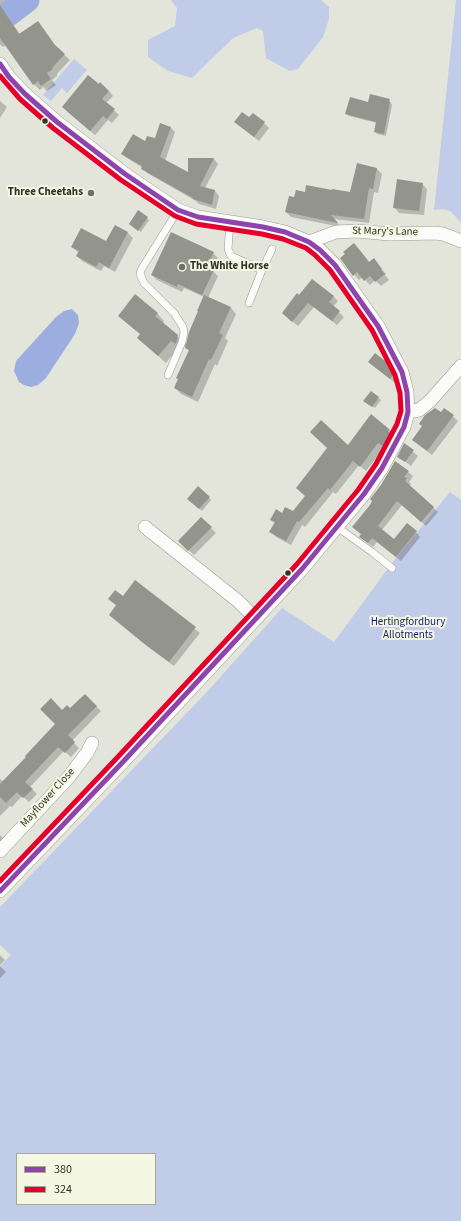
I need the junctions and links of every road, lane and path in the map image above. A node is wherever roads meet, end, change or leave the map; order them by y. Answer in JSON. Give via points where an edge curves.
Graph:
{"nodes":[{"id":1,"x":0,"y":64,"type":"edge"},
{"id":2,"x":178,"y":210,"type":"junction"},
{"id":3,"x":230,"y":222,"type":"junction"},
{"id":4,"x":461,"y":241,"type":"edge"},
{"id":5,"x":309,"y":242,"type":"junction"},
{"id":6,"x":272,"y":249,"type":"dead end"},
{"id":7,"x":262,"y":270,"type":"junction"},
{"id":8,"x":249,"y":303,"type":"dead end"},
{"id":9,"x":461,"y":366,"type":"edge"},
{"id":10,"x":168,"y":375,"type":"dead end"},
{"id":11,"x":408,"y":412,"type":"junction"},
{"id":12,"x":145,"y":527,"type":"dead end"},
{"id":13,"x":337,"y":527,"type":"junction"},
{"id":14,"x":392,"y":568,"type":"dead end"},
{"id":15,"x":256,"y":619,"type":"junction"},
{"id":16,"x":92,"y":742,"type":"dead end"},
{"id":17,"x":0,"y":851,"type":"edge"},
{"id":18,"x":0,"y":891,"type":"edge"}],
"edges":[{"from":1,"to":2,"type":"street","via":[[25,94],[57,122],[119,170]]},
{"from":2,"to":3,"type":"street","via":[[198,217]]},
{"from":2,"to":10,"type":"lane","via":[[140,274],[144,283],[174,313],[183,327],[182,342]]},
{"from":3,"to":5,"type":"street","via":[[285,232]]},
{"from":3,"to":7,"type":"lane","via":[[228,249],[231,256]]},
{"from":4,"to":5,"type":"street","name":"St Mary's Lane","via":[[439,233],[389,234],[358,231],[336,232]]},
{"from":5,"to":11,"type":"street","via":[[335,265],[378,326],[402,372]]},
{"from":6,"to":7,"type":"lane"},
{"from":7,"to":8,"type":"lane"},
{"from":9,"to":11,"type":"street","via":[[430,401],[419,410]]},
{"from":11,"to":13,"type":"street","via":[[404,427],[382,468]]},
{"from":12,"to":15,"type":"street","via":[[238,601]]},
{"from":13,"to":14,"type":"lane"},
{"from":13,"to":15,"type":"street"},
{"from":15,"to":18,"type":"street"},
{"from":16,"to":17,"type":"street","name":"Mayflower Close","via":[[68,778]]}]}
